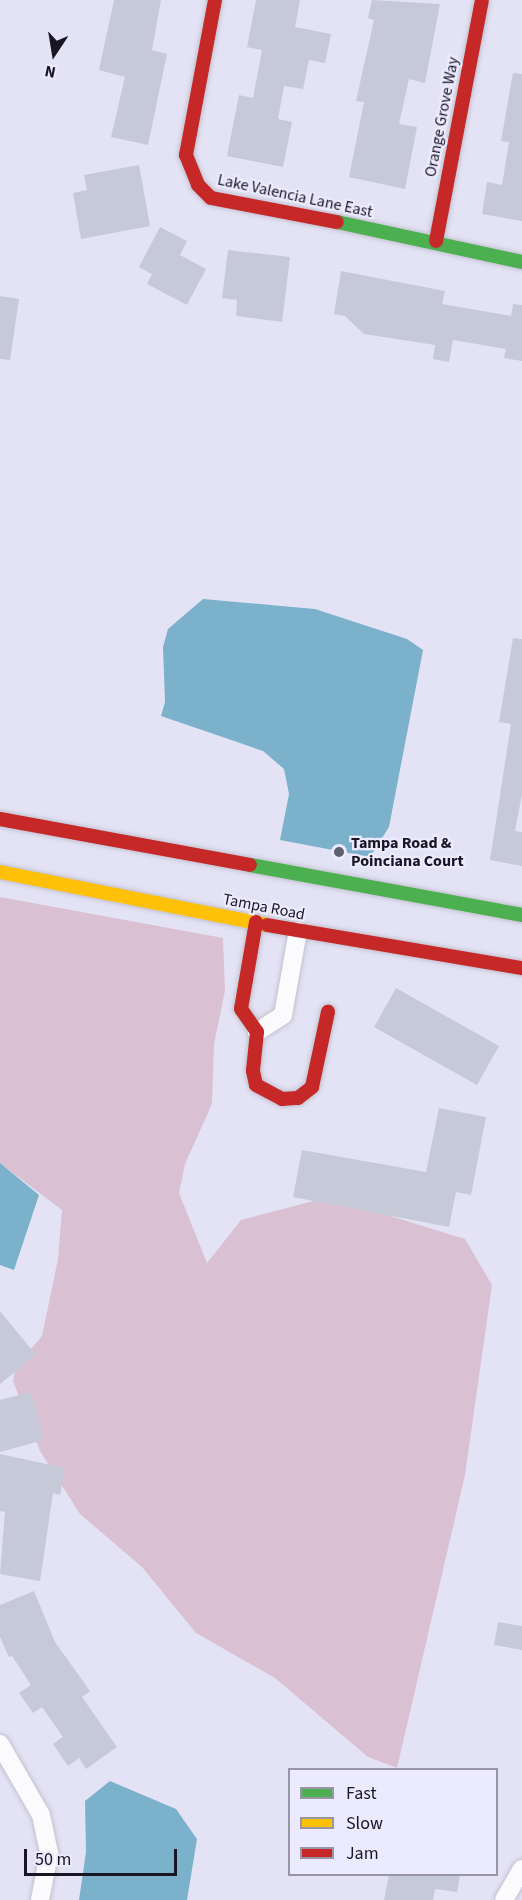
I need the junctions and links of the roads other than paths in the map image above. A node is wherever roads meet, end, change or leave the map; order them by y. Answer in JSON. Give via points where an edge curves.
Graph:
{"nodes":[{"id":1,"x":215,"y":0,"type":"edge"},
{"id":2,"x":482,"y":0,"type":"edge"},
{"id":3,"x":436,"y":241,"type":"junction"},
{"id":4,"x":522,"y":262,"type":"edge"},
{"id":5,"x":0,"y":819,"type":"edge"},
{"id":6,"x":0,"y":872,"type":"edge"},
{"id":7,"x":522,"y":915,"type":"edge"},
{"id":8,"x":256,"y":922,"type":"junction"},
{"id":9,"x":298,"y":931,"type":"junction"},
{"id":10,"x":522,"y":968,"type":"edge"},
{"id":11,"x":328,"y":1012,"type":"dead end"},
{"id":12,"x":257,"y":1032,"type":"junction"},
{"id":13,"x":0,"y":1744,"type":"edge"},
{"id":14,"x":522,"y":1869,"type":"edge"},
{"id":15,"x":40,"y":1900,"type":"edge"},
{"id":16,"x":504,"y":1900,"type":"edge"}],
"edges":[{"from":1,"to":3,"type":"street","name":"Lake Valencia Lane East","via":[[186,155],[198,185],[211,198],[231,203]]},
{"from":2,"to":3,"type":"street","name":"Orange Grove Way"},
{"from":3,"to":4,"type":"street","name":"Lake Valencia Lane East"},
{"from":5,"to":7,"type":"street"},
{"from":6,"to":8,"type":"street","name":"Tampa Road"},
{"from":8,"to":9,"type":"street","name":"Tampa Road"},
{"from":8,"to":12,"type":"street","via":[[242,1009]]},
{"from":9,"to":10,"type":"street","name":"Tampa Road"},
{"from":9,"to":12,"type":"street","via":[[283,1015]]},
{"from":11,"to":12,"type":"street","via":[[312,1088],[298,1098],[270,1095],[256,1085],[253,1071]]},
{"from":13,"to":15,"type":"street","via":[[41,1815],[49,1854]]},
{"from":14,"to":16,"type":"street"}]}
